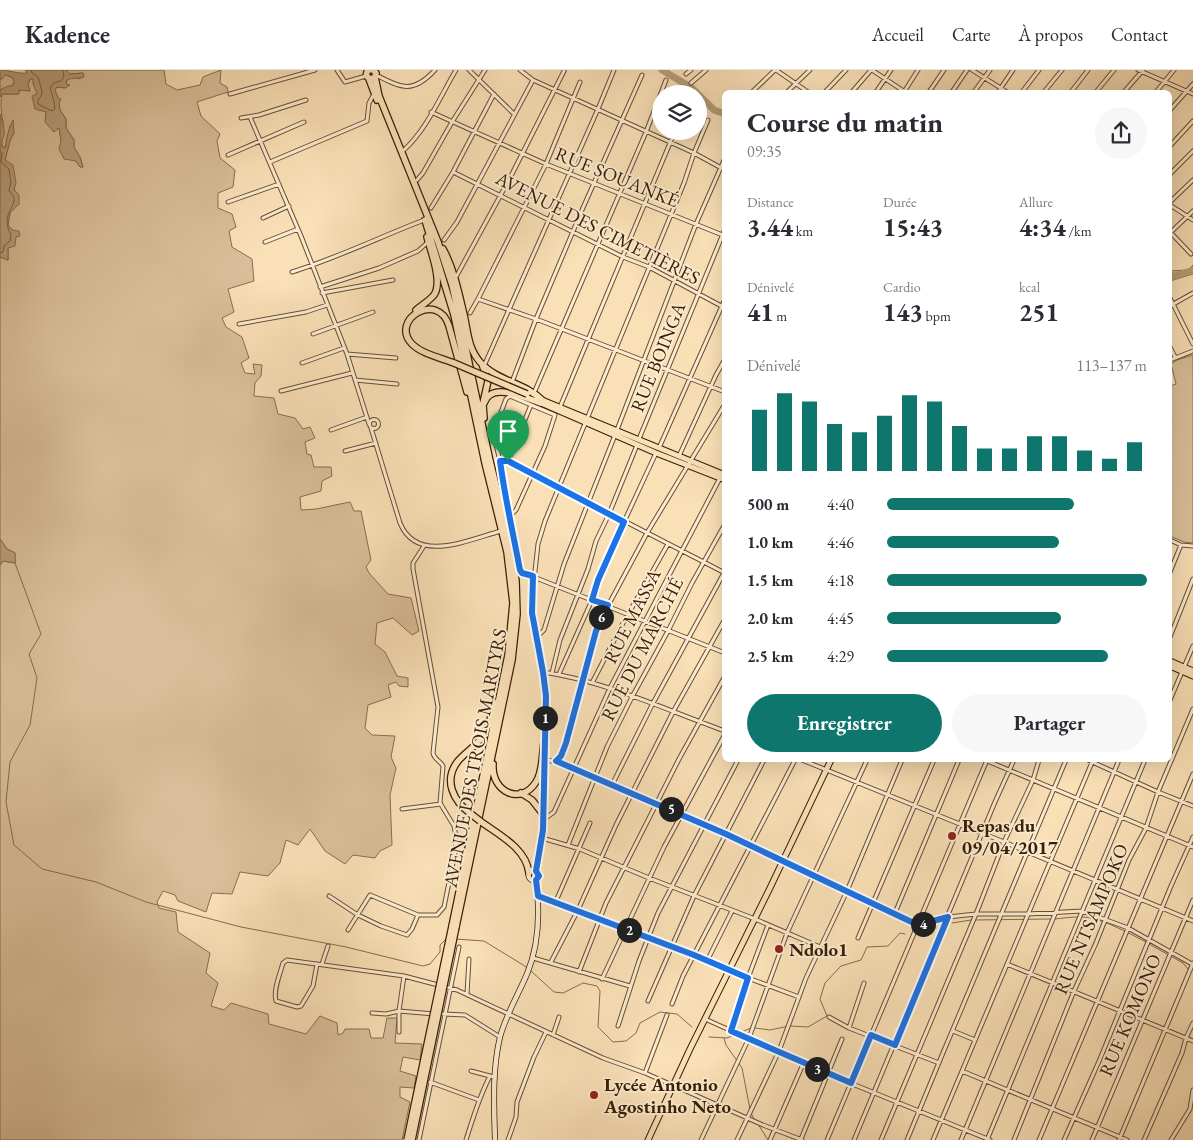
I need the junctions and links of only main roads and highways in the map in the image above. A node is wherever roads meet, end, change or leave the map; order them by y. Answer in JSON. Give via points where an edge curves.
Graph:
{"nodes":[{"id":1,"x":370,"y":74,"type":"edge"},
{"id":2,"x":376,"y":94,"type":"junction"},
{"id":3,"x":424,"y":219,"type":"junction"},
{"id":4,"x":441,"y":241,"type":"junction"},
{"id":5,"x":417,"y":311,"type":"junction"},
{"id":6,"x":483,"y":364,"type":"junction"},
{"id":7,"x":529,"y":394,"type":"junction"},
{"id":8,"x":542,"y":402,"type":"junction"},
{"id":9,"x":482,"y":405,"type":"junction"},
{"id":10,"x":587,"y":420,"type":"junction"},
{"id":11,"x":479,"y":432,"type":"junction"},
{"id":12,"x":658,"y":450,"type":"junction"},
{"id":13,"x":690,"y":463,"type":"junction"},
{"id":14,"x":722,"y":478,"type":"edge"},
{"id":15,"x":494,"y":479,"type":"junction"},
{"id":16,"x":1172,"y":662,"type":"edge"},
{"id":17,"x":1172,"y":666,"type":"edge"},
{"id":18,"x":1183,"y":669,"type":"junction"},
{"id":19,"x":1193,"y":671,"type":"edge"},
{"id":20,"x":1193,"y":676,"type":"edge"},
{"id":21,"x":502,"y":680,"type":"junction"},
{"id":22,"x":544,"y":743,"type":"road end"},
{"id":23,"x":496,"y":744,"type":"junction"},
{"id":24,"x":830,"y":762,"type":"edge"},
{"id":25,"x":521,"y":793,"type":"junction"},
{"id":26,"x":543,"y":817,"type":"road end"},
{"id":27,"x":529,"y":873,"type":"road end"},
{"id":28,"x":454,"y":926,"type":"junction"},
{"id":29,"x":407,"y":1140,"type":"edge"},
{"id":30,"x":412,"y":1140,"type":"edge"},
{"id":31,"x":648,"y":1140,"type":"edge"}],
"edges":[{"from":1,"to":2,"type":"highway","name":"AVENUE DES TROIS MARTYRS"},
{"from":2,"to":3,"type":"highway","name":"AVENUE DES TROIS MARTYRS"},
{"from":2,"to":4,"type":"highway","name":"AVENUE DES TROIS MARTYRS"},
{"from":3,"to":5,"type":"highway","via":[[437,287],[433,296]]},
{"from":3,"to":11,"type":"highway","name":"AVENUE DES TROIS MARTYRS","via":[[451,300]]},
{"from":4,"to":6,"type":"highway","via":[[464,316],[469,344]]},
{"from":4,"to":15,"type":"highway","name":"AVENUE DES TROIS MARTYRS"},
{"from":5,"to":7,"type":"highway","bridge":true,"via":[[407,327],[410,342],[417,348]]},
{"from":5,"to":11,"type":"highway","via":[[434,309],[448,322]]},
{"from":6,"to":7,"type":"highway"},
{"from":6,"to":9,"type":"highway","via":[[488,382]]},
{"from":7,"to":8,"type":"highway"},
{"from":8,"to":9,"type":"highway","via":[[501,391],[489,395]]},
{"from":8,"to":10,"type":"main road"},
{"from":8,"to":10,"type":"main road"},
{"from":9,"to":15,"type":"highway","via":[[494,462]]},
{"from":10,"to":12,"type":"main road"},
{"from":11,"to":21,"type":"highway","name":"AVENUE DES TROIS MARTYRS","via":[[510,563],[513,603]]},
{"from":12,"to":13,"type":"main road"},
{"from":12,"to":13,"type":"main road"},
{"from":13,"to":14,"type":"main road"},
{"from":15,"to":23,"type":"highway","name":"AVENUE DES TROIS MARTYRS","via":[[512,551],[517,606],[512,660]]},
{"from":16,"to":18,"type":"main road"},
{"from":17,"to":18,"type":"main road"},
{"from":18,"to":19,"type":"main road"},
{"from":18,"to":20,"type":"main road"},
{"from":21,"to":27,"type":"highway","bridge":true,"via":[[486,730],[460,759],[452,774],[451,785],[459,804],[521,853]]},
{"from":21,"to":28,"type":"highway","name":"AVENUE DES TROIS MARTYRS"},
{"from":22,"to":25,"type":"highway","via":[[538,780],[532,788]]},
{"from":23,"to":25,"type":"highway","via":[[495,781],[505,791]]},
{"from":23,"to":28,"type":"highway","name":"AVENUE DES TROIS MARTYRS"},
{"from":24,"to":31,"type":"main road"},
{"from":25,"to":26,"type":"highway","via":[[532,800]]},
{"from":28,"to":29,"type":"highway","bridge":true},
{"from":28,"to":30,"type":"highway","bridge":true}]}
